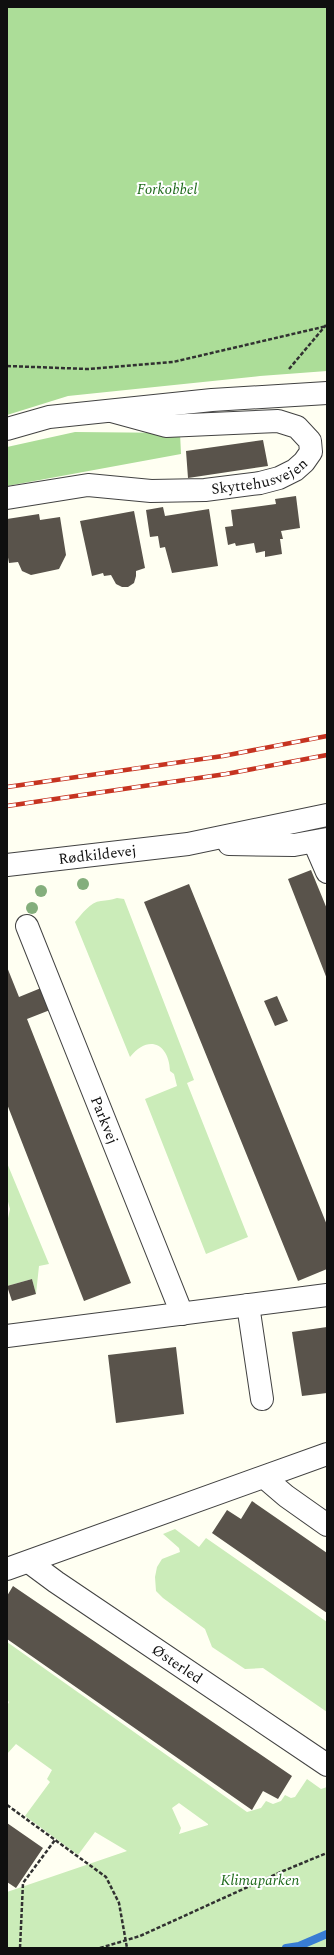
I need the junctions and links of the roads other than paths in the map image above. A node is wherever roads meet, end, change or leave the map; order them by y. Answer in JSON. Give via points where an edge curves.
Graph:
{"nodes":[{"id":1,"x":325,"y":396,"type":"edge"},
{"id":2,"x":110,"y":411,"type":"junction"},
{"id":3,"x":7,"y":429,"type":"edge"},
{"id":4,"x":7,"y":498,"type":"edge"},
{"id":5,"x":327,"y":815,"type":"edge"},
{"id":6,"x":321,"y":840,"type":"edge"},
{"id":7,"x":188,"y":844,"type":"junction"},
{"id":8,"x":7,"y":865,"type":"edge"},
{"id":9,"x":327,"y":872,"type":"edge"},
{"id":10,"x":27,"y":926,"type":"dead end"},
{"id":11,"x":327,"y":1295,"type":"edge"},
{"id":12,"x":248,"y":1305,"type":"junction"},
{"id":13,"x":182,"y":1314,"type":"junction"},
{"id":14,"x":7,"y":1336,"type":"edge"},
{"id":15,"x":262,"y":1400,"type":"dead end"},
{"id":16,"x":327,"y":1454,"type":"edge"},
{"id":17,"x":265,"y":1478,"type":"junction"},
{"id":18,"x":327,"y":1525,"type":"edge"},
{"id":19,"x":29,"y":1562,"type":"junction"},
{"id":20,"x":7,"y":1569,"type":"edge"},
{"id":21,"x":327,"y":1765,"type":"edge"}],
"edges":[{"from":1,"to":2,"type":"street","name":"Skyttehusvejen","via":[[266,396]]},
{"from":2,"to":3,"type":"street","name":"Skyttehusvejen","via":[[49,417]]},
{"from":2,"to":4,"type":"street","name":"Skyttehusvejen","via":[[166,426],[278,421],[297,427],[310,441],[311,452],[296,470],[260,483],[205,490],[151,491],[88,485]]},
{"from":5,"to":7,"type":"street","name":"Rødkildevej"},
{"from":6,"to":7,"type":"street","name":"Rødkildevej","via":[[294,845]]},
{"from":6,"to":9,"type":"street"},
{"from":7,"to":8,"type":"street","name":"Rødkildevej"},
{"from":10,"to":13,"type":"street","name":"Parkvej"},
{"from":11,"to":12,"type":"street"},
{"from":12,"to":13,"type":"street"},
{"from":12,"to":15,"type":"street"},
{"from":13,"to":14,"type":"street"},
{"from":16,"to":17,"type":"street"},
{"from":17,"to":18,"type":"street"},
{"from":17,"to":19,"type":"street"},
{"from":19,"to":20,"type":"street"},
{"from":19,"to":21,"type":"street","name":"Østerled"}]}
